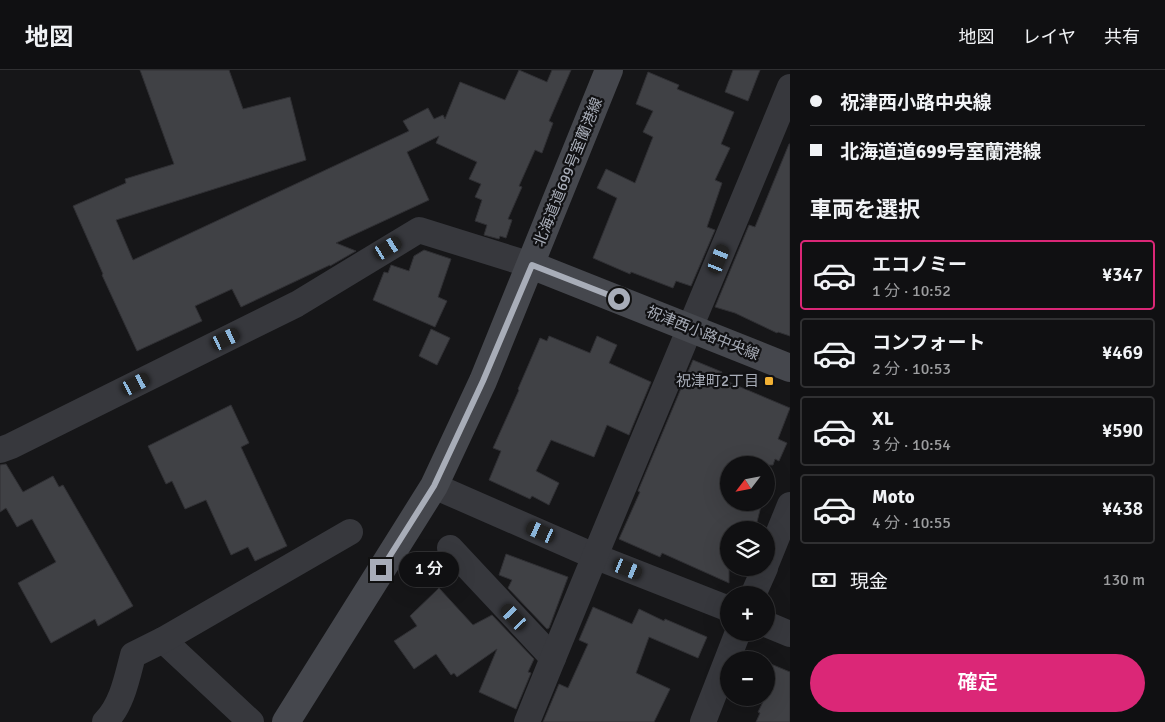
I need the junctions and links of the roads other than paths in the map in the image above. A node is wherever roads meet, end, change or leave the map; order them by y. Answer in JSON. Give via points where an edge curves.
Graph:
{"nodes":[{"id":1,"x":609,"y":70,"type":"edge"},
{"id":2,"x":790,"y":87,"type":"edge"},
{"id":3,"x":532,"y":265,"type":"junction"},
{"id":4,"x":691,"y":328,"type":"junction"},
{"id":5,"x":790,"y":368,"type":"edge"},
{"id":6,"x":0,"y":450,"type":"edge"},
{"id":7,"x":434,"y":486,"type":"junction"},
{"id":8,"x":790,"y":506,"type":"edge"},
{"id":9,"x":350,"y":532,"type":"dead end"},
{"id":10,"x":775,"y":542,"type":"edge"},
{"id":11,"x":450,"y":548,"type":"dead end"},
{"id":12,"x":594,"y":556,"type":"junction"},
{"id":13,"x":720,"y":605,"type":"edge"},
{"id":14,"x":775,"y":628,"type":"edge"},
{"id":15,"x":790,"y":634,"type":"edge"},
{"id":16,"x":163,"y":640,"type":"junction"},
{"id":17,"x":734,"y":641,"type":"edge"},
{"id":18,"x":553,"y":658,"type":"junction"},
{"id":19,"x":105,"y":722,"type":"edge"},
{"id":20,"x":251,"y":722,"type":"edge"},
{"id":21,"x":286,"y":722,"type":"edge"},
{"id":22,"x":527,"y":722,"type":"edge"},
{"id":23,"x":703,"y":722,"type":"edge"}],
"edges":[{"from":1,"to":3,"type":"main road","name":"北海道道699号室蘭港線"},
{"from":2,"to":4,"type":"street"},
{"from":3,"to":4,"type":"main road","name":"祝津西小路中央線"},
{"from":3,"to":6,"type":"street","via":[[419,230],[297,304]]},
{"from":3,"to":7,"type":"main road","name":"北海道道699号室蘭港線"},
{"from":4,"to":5,"type":"main road","name":"祝津西小路中央線"},
{"from":4,"to":12,"type":"street"},
{"from":7,"to":12,"type":"street"},
{"from":7,"to":21,"type":"main road","name":"北海道道699号室蘭港線"},
{"from":8,"to":10,"type":"street"},
{"from":9,"to":16,"type":"street"},
{"from":11,"to":18,"type":"street"},
{"from":12,"to":13,"type":"street"},
{"from":12,"to":18,"type":"street"},
{"from":14,"to":15,"type":"street"},
{"from":16,"to":19,"type":"street","via":[[133,655],[123,690]]},
{"from":16,"to":20,"type":"street"},
{"from":17,"to":23,"type":"street"},
{"from":18,"to":22,"type":"street"}]}
